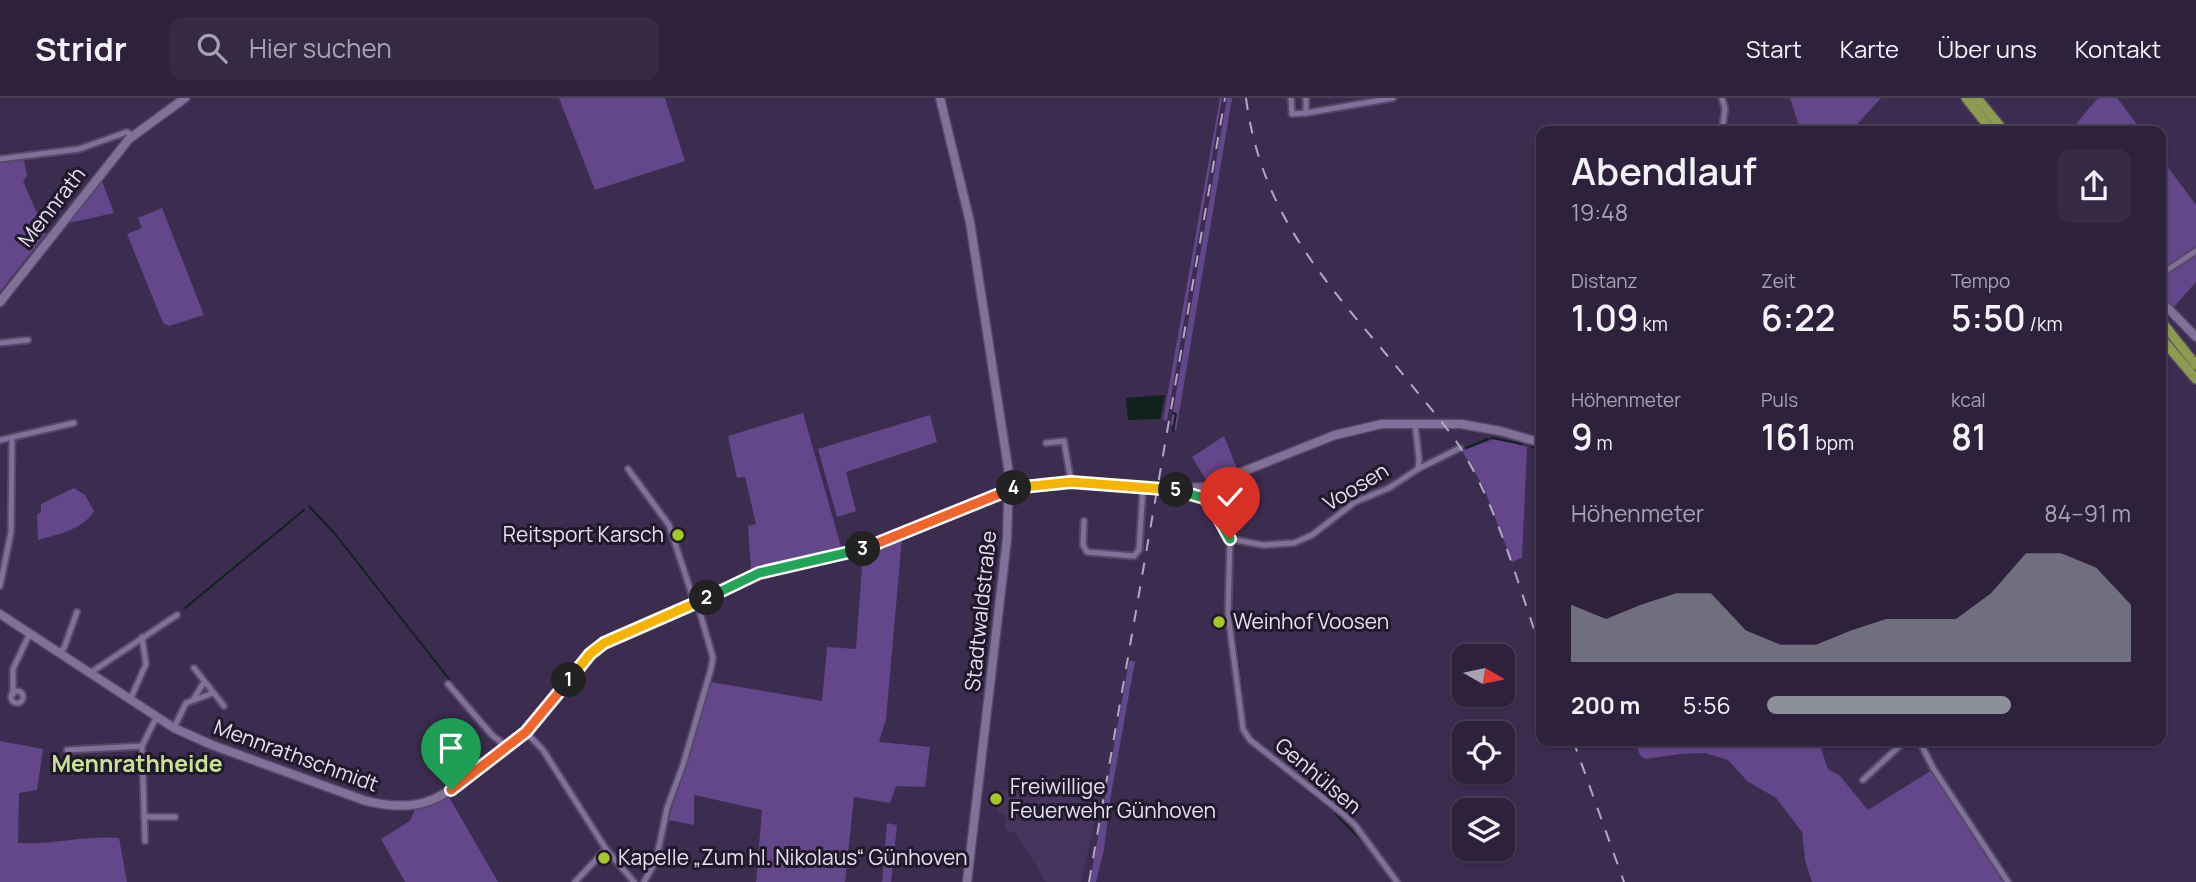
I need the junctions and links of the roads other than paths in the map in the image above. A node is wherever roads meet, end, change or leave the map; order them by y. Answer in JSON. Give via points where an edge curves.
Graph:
{"nodes":[{"id":1,"x":186,"y":98,"type":"edge"},
{"id":2,"x":940,"y":98,"type":"edge"},
{"id":3,"x":1291,"y":98,"type":"edge"},
{"id":4,"x":1306,"y":98,"type":"edge"},
{"id":5,"x":1393,"y":98,"type":"edge"},
{"id":6,"x":1722,"y":98,"type":"edge"},
{"id":7,"x":1966,"y":98,"type":"edge"},
{"id":8,"x":1977,"y":98,"type":"edge"},
{"id":9,"x":1306,"y":113,"type":"junction"},
{"id":10,"x":1723,"y":126,"type":"edge"},
{"id":11,"x":1988,"y":126,"type":"edge"},
{"id":12,"x":2000,"y":126,"type":"edge"},
{"id":13,"x":133,"y":136,"type":"junction"},
{"id":14,"x":0,"y":159,"type":"edge"},
{"id":15,"x":2196,"y":251,"type":"edge"},
{"id":16,"x":2166,"y":271,"type":"edge"},
{"id":17,"x":0,"y":302,"type":"edge"},
{"id":18,"x":2166,"y":307,"type":"edge"},
{"id":19,"x":2166,"y":327,"type":"edge"},
{"id":20,"x":2196,"y":337,"type":"edge"},
{"id":21,"x":28,"y":341,"type":"dead end"},
{"id":22,"x":0,"y":343,"type":"edge"},
{"id":23,"x":2166,"y":344,"type":"edge"},
{"id":24,"x":2196,"y":365,"type":"edge"},
{"id":25,"x":2196,"y":379,"type":"edge"},
{"id":26,"x":74,"y":423,"type":"dead end"},
{"id":27,"x":1415,"y":424,"type":"junction"},
{"id":28,"x":12,"y":439,"type":"junction"},
{"id":29,"x":0,"y":440,"type":"edge"},
{"id":30,"x":1536,"y":441,"type":"edge"},
{"id":31,"x":1046,"y":443,"type":"dead end"},
{"id":32,"x":1460,"y":448,"type":"dead end"},
{"id":33,"x":628,"y":469,"type":"dead end"},
{"id":34,"x":1418,"y":469,"type":"junction"},
{"id":35,"x":1071,"y":482,"type":"junction"},
{"id":36,"x":1143,"y":487,"type":"junction"},
{"id":37,"x":1203,"y":487,"type":"junction"},
{"id":38,"x":1009,"y":489,"type":"junction"},
{"id":39,"x":1174,"y":489,"type":"junction"},
{"id":40,"x":1204,"y":498,"type":"junction"},
{"id":41,"x":1212,"y":506,"type":"junction"},
{"id":42,"x":1084,"y":521,"type":"dead end"},
{"id":43,"x":1230,"y":539,"type":"junction"},
{"id":44,"x":0,"y":586,"type":"edge"},
{"id":45,"x":695,"y":604,"type":"junction"},
{"id":46,"x":77,"y":612,"type":"dead end"},
{"id":47,"x":0,"y":614,"type":"edge"},
{"id":48,"x":177,"y":615,"type":"dead end"},
{"id":49,"x":30,"y":634,"type":"junction"},
{"id":50,"x":142,"y":637,"type":"junction"},
{"id":51,"x":59,"y":653,"type":"junction"},
{"id":52,"x":194,"y":668,"type":"dead end"},
{"id":53,"x":90,"y":673,"type":"junction"},
{"id":54,"x":204,"y":681,"type":"junction"},
{"id":55,"x":448,"y":684,"type":"dead end"},
{"id":56,"x":213,"y":692,"type":"junction"},
{"id":57,"x":13,"y":694,"type":"dead end"},
{"id":58,"x":130,"y":701,"type":"junction"},
{"id":59,"x":192,"y":701,"type":"junction"},
{"id":60,"x":224,"y":706,"type":"dead end"},
{"id":61,"x":156,"y":718,"type":"junction"},
{"id":62,"x":174,"y":728,"type":"junction"},
{"id":63,"x":526,"y":732,"type":"junction"},
{"id":64,"x":142,"y":746,"type":"junction"},
{"id":65,"x":506,"y":746,"type":"junction"},
{"id":66,"x":1900,"y":746,"type":"edge"},
{"id":67,"x":1922,"y":746,"type":"edge"},
{"id":68,"x":67,"y":750,"type":"dead end"},
{"id":69,"x":1863,"y":780,"type":"dead end"},
{"id":70,"x":144,"y":817,"type":"junction"},
{"id":71,"x":175,"y":817,"type":"dead end"},
{"id":72,"x":145,"y":841,"type":"dead end"},
{"id":73,"x":606,"y":849,"type":"junction"},
{"id":74,"x":575,"y":882,"type":"edge"},
{"id":75,"x":634,"y":882,"type":"edge"},
{"id":76,"x":644,"y":882,"type":"edge"},
{"id":77,"x":967,"y":882,"type":"edge"},
{"id":78,"x":1397,"y":882,"type":"edge"},
{"id":79,"x":2008,"y":882,"type":"edge"}],
"edges":[{"from":1,"to":13,"type":"street","name":"Mennrath"},
{"from":2,"to":38,"type":"street","name":"Stadtwaldstraße","via":[[970,222]]},
{"from":3,"to":9,"type":"street","via":[[1292,114]]},
{"from":4,"to":9,"type":"street"},
{"from":5,"to":9,"type":"street"},
{"from":6,"to":10,"type":"street"},
{"from":7,"to":11,"type":"main road"},
{"from":8,"to":12,"type":"main road"},
{"from":13,"to":14,"type":"street","via":[[127,132],[79,149]]},
{"from":13,"to":17,"type":"street","name":"Mennrath"},
{"from":15,"to":16,"type":"street"},
{"from":18,"to":20,"type":"street"},
{"from":19,"to":24,"type":"main road"},
{"from":21,"to":22,"type":"street"},
{"from":23,"to":25,"type":"main road"},
{"from":26,"to":28,"type":"street"},
{"from":27,"to":30,"type":"street","via":[[1461,424]]},
{"from":27,"to":34,"type":"street","name":"Voosen"},
{"from":27,"to":37,"type":"street","via":[[1382,425],[1335,435]]},
{"from":28,"to":29,"type":"street"},
{"from":28,"to":44,"type":"street","via":[[11,532]]},
{"from":31,"to":35,"type":"street","via":[[1064,441]]},
{"from":32,"to":34,"type":"street","name":"Voosen"},
{"from":33,"to":45,"type":"street","via":[[669,525]]},
{"from":34,"to":43,"type":"street","name":"Voosen","via":[[1355,502],[1294,543],[1263,545]]},
{"from":35,"to":36,"type":"street"},
{"from":35,"to":38,"type":"street"},
{"from":36,"to":39,"type":"street"},
{"from":36,"to":42,"type":"street","via":[[1139,550],[1133,556],[1087,552]]},
{"from":37,"to":39,"type":"street"},
{"from":37,"to":40,"type":"street"},
{"from":37,"to":41,"type":"street"},
{"from":38,"to":45,"type":"street","via":[[858,551],[759,573]]},
{"from":38,"to":77,"type":"street","name":"Stadtwaldstraße","via":[[1002,590]]},
{"from":39,"to":40,"type":"street"},
{"from":40,"to":41,"type":"street"},
{"from":41,"to":43,"type":"street"},
{"from":43,"to":78,"type":"street","name":"Genhülsen","via":[[1228,614],[1243,729],[1250,740],[1355,825]]},
{"from":45,"to":63,"type":"street","via":[[604,643]]},
{"from":45,"to":76,"type":"street","via":[[713,658],[711,669],[667,808],[656,861]]},
{"from":46,"to":51,"type":"street"},
{"from":47,"to":49,"type":"street","name":"Mennrathschmidt"},
{"from":48,"to":50,"type":"street"},
{"from":49,"to":51,"type":"street","name":"Mennrathschmidt"},
{"from":49,"to":57,"type":"street","via":[[13,669]]},
{"from":50,"to":53,"type":"street"},
{"from":50,"to":58,"type":"street","via":[[146,664]]},
{"from":51,"to":53,"type":"street","name":"Mennrathschmidt"},
{"from":52,"to":54,"type":"street","name":"Mennrathschmidt"},
{"from":53,"to":58,"type":"street","name":"Mennrathschmidt"},
{"from":54,"to":56,"type":"street","name":"Mennrathschmidt"},
{"from":54,"to":59,"type":"street","name":"Mennrathschmidt"},
{"from":55,"to":65,"type":"street"},
{"from":56,"to":59,"type":"street","name":"Mennrathschmidt"},
{"from":56,"to":60,"type":"street","name":"Mennrathschmidt"},
{"from":58,"to":61,"type":"street","name":"Mennrathschmidt"},
{"from":59,"to":62,"type":"street","name":"Mennrathschmidt","via":[[186,703]]},
{"from":61,"to":62,"type":"street","name":"Mennrathschmidt"},
{"from":61,"to":64,"type":"street"},
{"from":62,"to":65,"type":"street","name":"Mennrathschmidt","via":[[387,806],[430,802]]},
{"from":63,"to":65,"type":"street"},
{"from":63,"to":73,"type":"street"},
{"from":64,"to":68,"type":"street"},
{"from":64,"to":70,"type":"street"},
{"from":66,"to":69,"type":"street"},
{"from":67,"to":79,"type":"street"},
{"from":70,"to":71,"type":"street"},
{"from":70,"to":72,"type":"street"},
{"from":73,"to":74,"type":"street"},
{"from":73,"to":75,"type":"street"}]}
